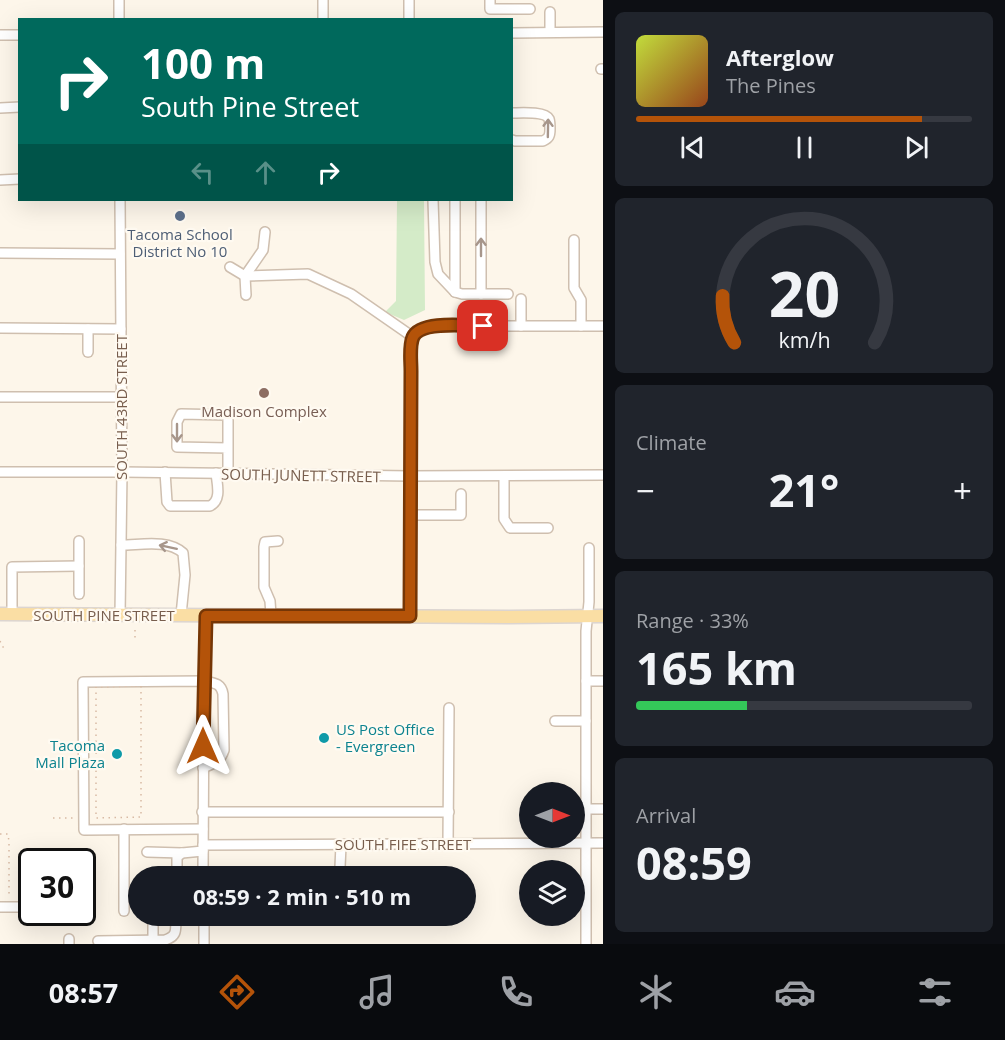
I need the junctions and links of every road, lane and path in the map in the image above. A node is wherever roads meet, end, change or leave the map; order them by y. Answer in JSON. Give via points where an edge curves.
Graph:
{"nodes":[{"id":1,"x":119,"y":0,"type":"edge"},
{"id":2,"x":324,"y":0,"type":"edge"},
{"id":3,"x":409,"y":0,"type":"edge"},
{"id":4,"x":490,"y":0,"type":"edge"},
{"id":5,"x":530,"y":9,"type":"dead end"},
{"id":6,"x":550,"y":12,"type":"dead end"},
{"id":7,"x":119,"y":18,"type":"edge"},
{"id":8,"x":323,"y":18,"type":"edge"},
{"id":9,"x":409,"y":18,"type":"edge"},
{"id":10,"x":550,"y":32,"type":"junction"},
{"id":11,"x":603,"y":32,"type":"edge"},
{"id":12,"x":513,"y":33,"type":"edge"},
{"id":13,"x":0,"y":35,"type":"edge"},
{"id":14,"x":18,"y":35,"type":"edge"},
{"id":15,"x":18,"y":107,"type":"edge"},
{"id":16,"x":0,"y":108,"type":"edge"},
{"id":17,"x":513,"y":113,"type":"edge"},
{"id":18,"x":513,"y":140,"type":"edge"},
{"id":19,"x":18,"y":179,"type":"edge"},
{"id":20,"x":0,"y":180,"type":"edge"},
{"id":21,"x":120,"y":201,"type":"edge"},
{"id":22,"x":433,"y":201,"type":"edge"},
{"id":23,"x":455,"y":201,"type":"edge"},
{"id":24,"x":481,"y":201,"type":"edge"},
{"id":25,"x":266,"y":232,"type":"dead end"},
{"id":26,"x":574,"y":240,"type":"dead end"},
{"id":27,"x":0,"y":253,"type":"edge"},
{"id":28,"x":120,"y":254,"type":"junction"},
{"id":29,"x":230,"y":267,"type":"dead end"},
{"id":30,"x":246,"y":276,"type":"junction"},
{"id":31,"x":455,"y":291,"type":"junction"},
{"id":32,"x":480,"y":294,"type":"junction"},
{"id":33,"x":508,"y":294,"type":"dead end"},
{"id":34,"x":246,"y":295,"type":"dead end"},
{"id":35,"x":521,"y":299,"type":"dead end"},
{"id":36,"x":521,"y":326,"type":"junction"},
{"id":37,"x":581,"y":326,"type":"junction"},
{"id":38,"x":603,"y":326,"type":"edge"},
{"id":39,"x":0,"y":328,"type":"edge"},
{"id":40,"x":87,"y":329,"type":"junction"},
{"id":41,"x":121,"y":329,"type":"junction"},
{"id":42,"x":415,"y":335,"type":"junction"},
{"id":43,"x":87,"y":352,"type":"dead end"},
{"id":44,"x":0,"y":397,"type":"edge"},
{"id":45,"x":121,"y":397,"type":"junction"},
{"id":46,"x":228,"y":448,"type":"junction"},
{"id":47,"x":0,"y":472,"type":"edge"},
{"id":48,"x":122,"y":472,"type":"junction"},
{"id":49,"x":165,"y":472,"type":"junction"},
{"id":50,"x":216,"y":473,"type":"junction"},
{"id":51,"x":228,"y":473,"type":"junction"},
{"id":52,"x":603,"y":475,"type":"edge"},
{"id":53,"x":410,"y":476,"type":"junction"},
{"id":54,"x":504,"y":476,"type":"junction"},
{"id":55,"x":461,"y":494,"type":"dead end"},
{"id":56,"x":410,"y":515,"type":"junction"},
{"id":57,"x":548,"y":528,"type":"dead end"},
{"id":58,"x":78,"y":541,"type":"dead end"},
{"id":59,"x":278,"y":541,"type":"dead end"},
{"id":60,"x":121,"y":545,"type":"junction"},
{"id":61,"x":589,"y":548,"type":"dead end"},
{"id":62,"x":79,"y":566,"type":"junction"},
{"id":63,"x":79,"y":594,"type":"dead end"},
{"id":64,"x":6,"y":614,"type":"edge"},
{"id":65,"x":120,"y":615,"type":"junction"},
{"id":66,"x":181,"y":615,"type":"junction"},
{"id":67,"x":271,"y":615,"type":"junction"},
{"id":68,"x":206,"y":616,"type":"junction"},
{"id":69,"x":410,"y":616,"type":"junction"},
{"id":70,"x":587,"y":616,"type":"junction"},
{"id":71,"x":603,"y":616,"type":"edge"},
{"id":72,"x":135,"y":630,"type":"dead end"},
{"id":73,"x":0,"y":641,"type":"edge"},
{"id":74,"x":135,"y":641,"type":"dead end"},
{"id":75,"x":5,"y":649,"type":"dead end"},
{"id":76,"x":204,"y":681,"type":"junction"},
{"id":77,"x":586,"y":681,"type":"junction"},
{"id":78,"x":603,"y":681,"type":"edge"},
{"id":79,"x":135,"y":686,"type":"joint"},
{"id":80,"x":449,"y":708,"type":"dead end"},
{"id":81,"x":555,"y":720,"type":"dead end"},
{"id":82,"x":586,"y":720,"type":"junction"},
{"id":83,"x":203,"y":768,"type":"junction"},
{"id":84,"x":586,"y":809,"type":"junction"},
{"id":85,"x":603,"y":809,"type":"edge"},
{"id":86,"x":202,"y":812,"type":"junction"},
{"id":87,"x":449,"y":812,"type":"junction"},
{"id":88,"x":53,"y":818,"type":"dead end"},
{"id":89,"x":73,"y":818,"type":"dead end"},
{"id":90,"x":124,"y":829,"type":"junction"},
{"id":91,"x":203,"y":829,"type":"junction"},
{"id":92,"x":0,"y":834,"type":"edge"},
{"id":93,"x":586,"y":843,"type":"junction"},
{"id":94,"x":603,"y":843,"type":"edge"},
{"id":95,"x":448,"y":844,"type":"junction"},
{"id":96,"x":340,"y":845,"type":"junction"},
{"id":97,"x":203,"y":848,"type":"junction"},
{"id":98,"x":147,"y":852,"type":"dead end"},
{"id":99,"x":182,"y":853,"type":"junction"},
{"id":100,"x":177,"y":866,"type":"edge"},
{"id":101,"x":203,"y":866,"type":"edge"},
{"id":102,"x":340,"y":866,"type":"edge"},
{"id":103,"x":9,"y":898,"type":"dead end"},
{"id":104,"x":0,"y":907,"type":"edge"},
{"id":105,"x":18,"y":907,"type":"edge"},
{"id":106,"x":124,"y":911,"type":"dead end"},
{"id":107,"x":153,"y":926,"type":"edge"},
{"id":108,"x":175,"y":926,"type":"edge"},
{"id":109,"x":204,"y":926,"type":"edge"},
{"id":110,"x":153,"y":940,"type":"junction"},
{"id":111,"x":98,"y":941,"type":"dead end"},
{"id":112,"x":204,"y":944,"type":"edge"},
{"id":113,"x":586,"y":944,"type":"edge"}],
"edges":[{"from":1,"to":7,"type":"street"},
{"from":2,"to":8,"type":"street"},
{"from":3,"to":9,"type":"street"},
{"from":4,"to":5,"type":"street","via":[[490,9]]},
{"from":6,"to":10,"type":"street"},
{"from":10,"to":11,"type":"street"},
{"from":10,"to":12,"type":"street"},
{"from":13,"to":14,"type":"street"},
{"from":15,"to":16,"type":"street"},
{"from":18,"to":17,"type":"street","one_way":true,"via":[[543,141],[550,135],[550,121],[543,114]]},
{"from":19,"to":20,"type":"street"},
{"from":21,"to":28,"type":"street","name":"SOUTH 43RD STREET"},
{"from":22,"to":31,"type":"street","via":[[435,262],[438,274]]},
{"from":23,"to":31,"type":"street"},
{"from":32,"to":24,"type":"street","one_way":true},
{"from":25,"to":30,"type":"street","via":[[263,250]]},
{"from":26,"to":37,"type":"street","via":[[574,288],[581,300]]},
{"from":27,"to":28,"type":"street"},
{"from":28,"to":41,"type":"street","name":"SOUTH 43RD STREET"},
{"from":29,"to":30,"type":"street"},
{"from":30,"to":34,"type":"street"},
{"from":30,"to":42,"type":"street","via":[[309,274],[351,294]]},
{"from":31,"to":32,"type":"street"},
{"from":32,"to":33,"type":"street"},
{"from":35,"to":36,"type":"street"},
{"from":36,"to":37,"type":"street"},
{"from":36,"to":42,"type":"street","via":[[433,326]]},
{"from":37,"to":38,"type":"street"},
{"from":39,"to":40,"type":"street"},
{"from":40,"to":41,"type":"street"},
{"from":40,"to":43,"type":"street"},
{"from":41,"to":45,"type":"street","name":"SOUTH 43RD STREET"},
{"from":42,"to":53,"type":"street","via":[[411,354]]},
{"from":44,"to":45,"type":"street"},
{"from":45,"to":48,"type":"street","name":"SOUTH 43RD STREET"},
{"from":46,"to":46,"type":"street","one_way":true,"via":[[228,415],[181,414],[177,422],[177,447]]},
{"from":46,"to":51,"type":"street"},
{"from":47,"to":48,"type":"street","name":"SOUTH JUNETT STREET"},
{"from":48,"to":49,"type":"street","name":"SOUTH JUNETT STREET"},
{"from":48,"to":60,"type":"street","name":"SOUTH 43RD STREET"},
{"from":49,"to":50,"type":"street","name":"SOUTH JUNETT STREET"},
{"from":49,"to":50,"type":"street","via":[[167,502],[174,507],[215,504]]},
{"from":50,"to":51,"type":"street","name":"SOUTH JUNETT STREET"},
{"from":51,"to":53,"type":"street","name":"SOUTH JUNETT STREET"},
{"from":52,"to":54,"type":"street","name":"SOUTH JUNETT STREET"},
{"from":53,"to":54,"type":"street","name":"SOUTH JUNETT STREET"},
{"from":53,"to":56,"type":"street"},
{"from":54,"to":57,"type":"street","via":[[504,519],[510,528]]},
{"from":55,"to":56,"type":"street","via":[[461,515]]},
{"from":56,"to":69,"type":"street"},
{"from":58,"to":62,"type":"street"},
{"from":59,"to":67,"type":"street","via":[[265,542],[264,548],[264,587]]},
{"from":60,"to":65,"type":"street","name":"SOUTH 43RD STREET"},
{"from":66,"to":60,"type":"street","one_way":true,"via":[[183,554],[168,544]]},
{"from":61,"to":70,"type":"street"},
{"from":62,"to":63,"type":"street"},
{"from":62,"to":64,"type":"street","via":[[12,567]]},
{"from":64,"to":65,"type":"main road","name":"SOUTH PINE STREET"},
{"from":65,"to":66,"type":"main road","name":"SOUTH PINE STREET"},
{"from":66,"to":68,"type":"main road","name":"SOUTH PINE STREET"},
{"from":67,"to":68,"type":"main road","name":"SOUTH PINE STREET"},
{"from":67,"to":69,"type":"main road","name":"SOUTH PINE STREET"},
{"from":68,"to":76,"type":"street"},
{"from":69,"to":70,"type":"main road","name":"SOUTH PINE STREET"},
{"from":70,"to":71,"type":"main road","name":"SOUTH PINE STREET"},
{"from":70,"to":77,"type":"street"},
{"from":72,"to":74,"type":"path"},
{"from":73,"to":75,"type":"path"},
{"from":76,"to":83,"type":"street"},
{"from":76,"to":83,"type":"street","via":[[222,688],[224,750],[221,758]]},
{"from":76,"to":90,"type":"street","via":[[83,682],[84,830]]},
{"from":77,"to":78,"type":"street"},
{"from":77,"to":82,"type":"street"},
{"from":79,"to":79,"type":"path","via":[[96,687],[96,818],[141,817],[141,686]]},
{"from":80,"to":87,"type":"street"},
{"from":81,"to":82,"type":"street"},
{"from":82,"to":84,"type":"street"},
{"from":83,"to":86,"type":"street"},
{"from":84,"to":85,"type":"street"},
{"from":84,"to":93,"type":"street"},
{"from":86,"to":87,"type":"street"},
{"from":86,"to":91,"type":"street"},
{"from":87,"to":95,"type":"street"},
{"from":88,"to":89,"type":"path"},
{"from":90,"to":91,"type":"street"},
{"from":90,"to":106,"type":"street"},
{"from":91,"to":97,"type":"street"},
{"from":92,"to":103,"type":"path","via":[[8,834]]},
{"from":93,"to":94,"type":"street","name":"SOUTH FIFE STREET"},
{"from":93,"to":95,"type":"street","name":"SOUTH FIFE STREET"},
{"from":93,"to":113,"type":"street"},
{"from":95,"to":96,"type":"street","name":"SOUTH FIFE STREET"},
{"from":96,"to":97,"type":"street","name":"SOUTH FIFE STREET"},
{"from":96,"to":102,"type":"street"},
{"from":97,"to":99,"type":"street","name":"SOUTH FIFE STREET"},
{"from":97,"to":101,"type":"street"},
{"from":98,"to":99,"type":"street","name":"SOUTH FIFE STREET"},
{"from":99,"to":100,"type":"street","via":[[177,857]]},
{"from":104,"to":105,"type":"street"},
{"from":107,"to":110,"type":"street"},
{"from":108,"to":110,"type":"street","via":[[172,938]]},
{"from":109,"to":112,"type":"street"},
{"from":110,"to":111,"type":"street"}]}
